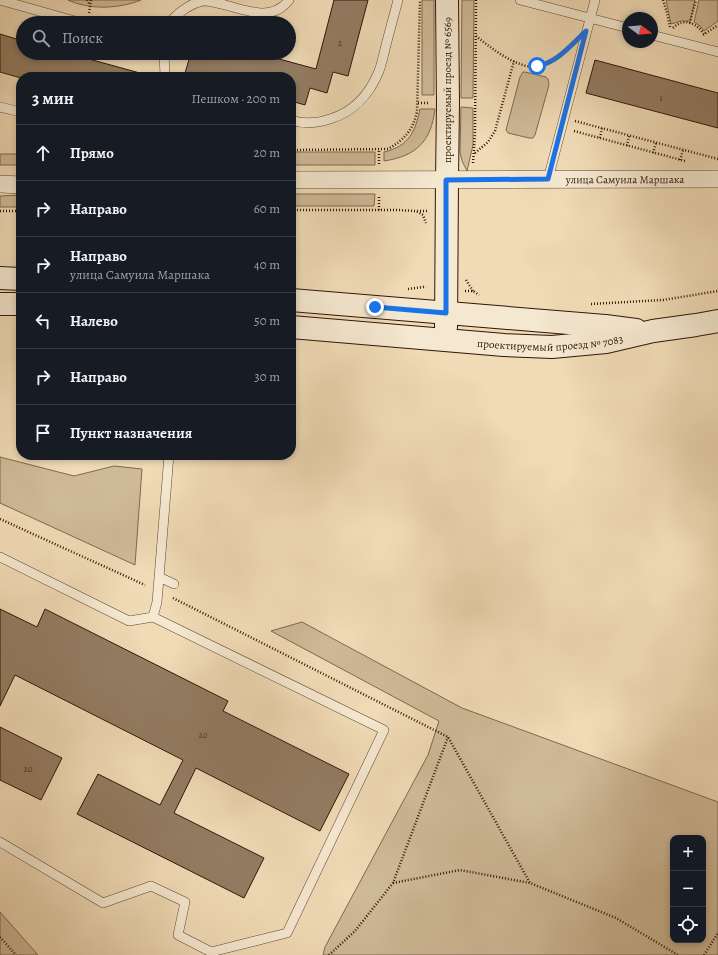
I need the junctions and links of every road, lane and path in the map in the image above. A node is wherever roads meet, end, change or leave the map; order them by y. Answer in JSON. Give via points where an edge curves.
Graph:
{"nodes":[{"id":1,"x":0,"y":0,"type":"edge"},
{"id":2,"x":87,"y":0,"type":"edge"},
{"id":3,"x":289,"y":0,"type":"edge"},
{"id":4,"x":398,"y":0,"type":"edge"},
{"id":5,"x":420,"y":0,"type":"edge"},
{"id":6,"x":447,"y":0,"type":"edge"},
{"id":7,"x":476,"y":0,"type":"edge"},
{"id":8,"x":520,"y":0,"type":"edge"},
{"id":9,"x":595,"y":0,"type":"edge"},
{"id":10,"x":663,"y":0,"type":"edge"},
{"id":11,"x":696,"y":0,"type":"edge"},
{"id":12,"x":91,"y":5,"type":"dead end"},
{"id":13,"x":57,"y":16,"type":"edge"},
{"id":14,"x":175,"y":16,"type":"edge"},
{"id":15,"x":590,"y":18,"type":"junction"},
{"id":16,"x":690,"y":23,"type":"junction"},
{"id":17,"x":622,"y":26,"type":"edge"},
{"id":18,"x":586,"y":31,"type":"junction"},
{"id":19,"x":704,"y":34,"type":"dead end"},
{"id":20,"x":476,"y":36,"type":"junction"},
{"id":21,"x":658,"y":37,"type":"edge"},
{"id":22,"x":718,"y":52,"type":"edge"},
{"id":23,"x":164,"y":60,"type":"edge"},
{"id":24,"x":514,"y":62,"type":"junction"},
{"id":25,"x":165,"y":72,"type":"edge"},
{"id":26,"x":0,"y":106,"type":"edge"},
{"id":27,"x":16,"y":111,"type":"edge"},
{"id":28,"x":563,"y":118,"type":"junction"},
{"id":29,"x":296,"y":122,"type":"edge"},
{"id":30,"x":561,"y":128,"type":"junction"},
{"id":31,"x":602,"y":128,"type":"junction"},
{"id":32,"x":629,"y":136,"type":"junction"},
{"id":33,"x":600,"y":138,"type":"junction"},
{"id":34,"x":656,"y":143,"type":"junction"},
{"id":35,"x":627,"y":146,"type":"junction"},
{"id":36,"x":379,"y":149,"type":"junction"},
{"id":37,"x":296,"y":150,"type":"edge"},
{"id":38,"x":683,"y":150,"type":"junction"},
{"id":39,"x":654,"y":153,"type":"junction"},
{"id":40,"x":718,"y":159,"type":"edge"},
{"id":41,"x":680,"y":160,"type":"junction"},
{"id":42,"x":688,"y":162,"type":"dead end"},
{"id":43,"x":379,"y":168,"type":"dead end"},
{"id":44,"x":548,"y":179,"type":"junction"},
{"id":45,"x":718,"y":179,"type":"edge"},
{"id":46,"x":296,"y":180,"type":"edge"},
{"id":47,"x":446,"y":180,"type":"junction"},
{"id":48,"x":0,"y":184,"type":"edge"},
{"id":49,"x":16,"y":185,"type":"edge"},
{"id":50,"x":379,"y":192,"type":"dead end"},
{"id":51,"x":296,"y":210,"type":"edge"},
{"id":52,"x":379,"y":210,"type":"junction"},
{"id":53,"x":0,"y":211,"type":"edge"},
{"id":54,"x":16,"y":211,"type":"edge"},
{"id":55,"x":416,"y":211,"type":"junction"},
{"id":56,"x":432,"y":211,"type":"dead end"},
{"id":57,"x":428,"y":229,"type":"dead end"},
{"id":58,"x":0,"y":278,"type":"edge"},
{"id":59,"x":16,"y":279,"type":"edge"},
{"id":60,"x":426,"y":283,"type":"dead end"},
{"id":61,"x":423,"y":286,"type":"junction"},
{"id":62,"x":401,"y":290,"type":"dead end"},
{"id":63,"x":446,"y":290,"type":"junction"},
{"id":64,"x":718,"y":291,"type":"edge"},
{"id":65,"x":482,"y":297,"type":"dead end"},
{"id":66,"x":296,"y":300,"type":"edge"},
{"id":67,"x":0,"y":304,"type":"edge"},
{"id":68,"x":16,"y":304,"type":"edge"},
{"id":69,"x":586,"y":304,"type":"dead end"},
{"id":70,"x":446,"y":313,"type":"junction"},
{"id":71,"x":718,"y":321,"type":"edge"},
{"id":72,"x":296,"y":327,"type":"edge"},
{"id":73,"x":653,"y":331,"type":"junction"},
{"id":74,"x":446,"y":340,"type":"junction"},
{"id":75,"x":169,"y":460,"type":"edge"},
{"id":76,"x":0,"y":519,"type":"edge"},
{"id":77,"x":0,"y":557,"type":"edge"},
{"id":78,"x":159,"y":577,"type":"junction"},
{"id":79,"x":174,"y":584,"type":"dead end"},
{"id":80,"x":149,"y":587,"type":"dead end"},
{"id":81,"x":153,"y":618,"type":"junction"},
{"id":82,"x":448,"y":737,"type":"dead end"},
{"id":83,"x":0,"y":842,"type":"edge"},
{"id":84,"x":393,"y":883,"type":"junction"},
{"id":85,"x":718,"y":933,"type":"edge"},
{"id":86,"x":0,"y":937,"type":"edge"},
{"id":87,"x":16,"y":955,"type":"edge"},
{"id":88,"x":329,"y":955,"type":"edge"},
{"id":89,"x":678,"y":955,"type":"edge"},
{"id":90,"x":704,"y":955,"type":"edge"}],
"edges":[{"from":1,"to":13,"type":"lane"},
{"from":2,"to":12,"type":"path"},
{"from":3,"to":14,"type":"lane","via":[[273,11],[264,12],[254,12],[211,0],[202,1],[188,6]]},
{"from":4,"to":29,"type":"lane","via":[[380,70],[362,99],[349,110],[322,122]]},
{"from":5,"to":36,"type":"path","via":[[416,118],[411,129],[399,143],[388,149]]},
{"from":6,"to":47,"type":"main road","name":"проектируемый проезд № 6569"},
{"from":7,"to":20,"type":"path"},
{"from":8,"to":15,"type":"lane"},
{"from":9,"to":15,"type":"lane"},
{"from":10,"to":16,"type":"path","via":[[670,26],[669,32],[680,23]]},
{"from":11,"to":16,"type":"path"},
{"from":15,"to":17,"type":"lane"},
{"from":15,"to":18,"type":"lane"},
{"from":16,"to":19,"type":"path","via":[[700,28]]},
{"from":18,"to":24,"type":"path","via":[[566,50],[544,64],[534,67]]},
{"from":18,"to":28,"type":"lane"},
{"from":20,"to":24,"type":"path"},
{"from":20,"to":24,"type":"path","via":[[475,153],[488,142],[495,131]]},
{"from":21,"to":22,"type":"lane"},
{"from":23,"to":25,"type":"lane"},
{"from":26,"to":27,"type":"lane"},
{"from":28,"to":30,"type":"lane"},
{"from":28,"to":31,"type":"path"},
{"from":30,"to":33,"type":"path"},
{"from":30,"to":44,"type":"lane"},
{"from":31,"to":32,"type":"path"},
{"from":31,"to":33,"type":"path"},
{"from":32,"to":34,"type":"path"},
{"from":32,"to":35,"type":"path"},
{"from":33,"to":35,"type":"path"},
{"from":34,"to":38,"type":"path"},
{"from":34,"to":39,"type":"path"},
{"from":35,"to":39,"type":"path"},
{"from":36,"to":37,"type":"path"},
{"from":36,"to":43,"type":"path"},
{"from":38,"to":40,"type":"path"},
{"from":38,"to":41,"type":"path"},
{"from":39,"to":41,"type":"path"},
{"from":41,"to":42,"type":"path"},
{"from":44,"to":45,"type":"street","name":"улица Самуила Маршака"},
{"from":44,"to":47,"type":"street","name":"улица Самуила Маршака"},
{"from":46,"to":47,"type":"street","name":"улица Самуила Маршака"},
{"from":47,"to":63,"type":"main road","name":"проектируемый проезд № 6569"},
{"from":48,"to":49,"type":"street"},
{"from":50,"to":52,"type":"path"},
{"from":51,"to":52,"type":"path"},
{"from":52,"to":55,"type":"path"},
{"from":53,"to":54,"type":"path"},
{"from":55,"to":56,"type":"path"},
{"from":55,"to":57,"type":"path","via":[[423,215]]},
{"from":58,"to":59,"type":"main road"},
{"from":60,"to":61,"type":"path"},
{"from":61,"to":62,"type":"path"},
{"from":61,"to":63,"type":"path"},
{"from":63,"to":65,"type":"path","via":[[473,291]]},
{"from":63,"to":70,"type":"main road","name":"проектируемый проезд № 6569"},
{"from":64,"to":69,"type":"path","via":[[663,300]]},
{"from":66,"to":70,"type":"main road","name":"проектируемый проезд № 7083"},
{"from":67,"to":68,"type":"main road"},
{"from":70,"to":73,"type":"main road","name":"проектируемый проезд № 7083"},
{"from":70,"to":74,"type":"main road","name":"проектируемый проезд № 6569"},
{"from":71,"to":73,"type":"main road","name":"проектируемый проезд № 7083"},
{"from":72,"to":74,"type":"main road","name":"проектируемый проезд № 7083"},
{"from":73,"to":74,"type":"main road","name":"проектируемый проезд № 7083","via":[[606,342],[552,347]]},
{"from":75,"to":78,"type":"lane"},
{"from":76,"to":80,"type":"path"},
{"from":77,"to":81,"type":"lane","via":[[129,621]]},
{"from":78,"to":79,"type":"lane"},
{"from":78,"to":81,"type":"lane"},
{"from":81,"to":83,"type":"lane","via":[[384,730],[287,933],[211,952],[178,936],[185,902],[151,886],[103,903]]},
{"from":82,"to":84,"type":"path"},
{"from":84,"to":88,"type":"path","via":[[355,931]]},
{"from":84,"to":89,"type":"path","via":[[460,870],[530,883],[616,918]]},
{"from":85,"to":90,"type":"path"},
{"from":86,"to":87,"type":"path"}]}
